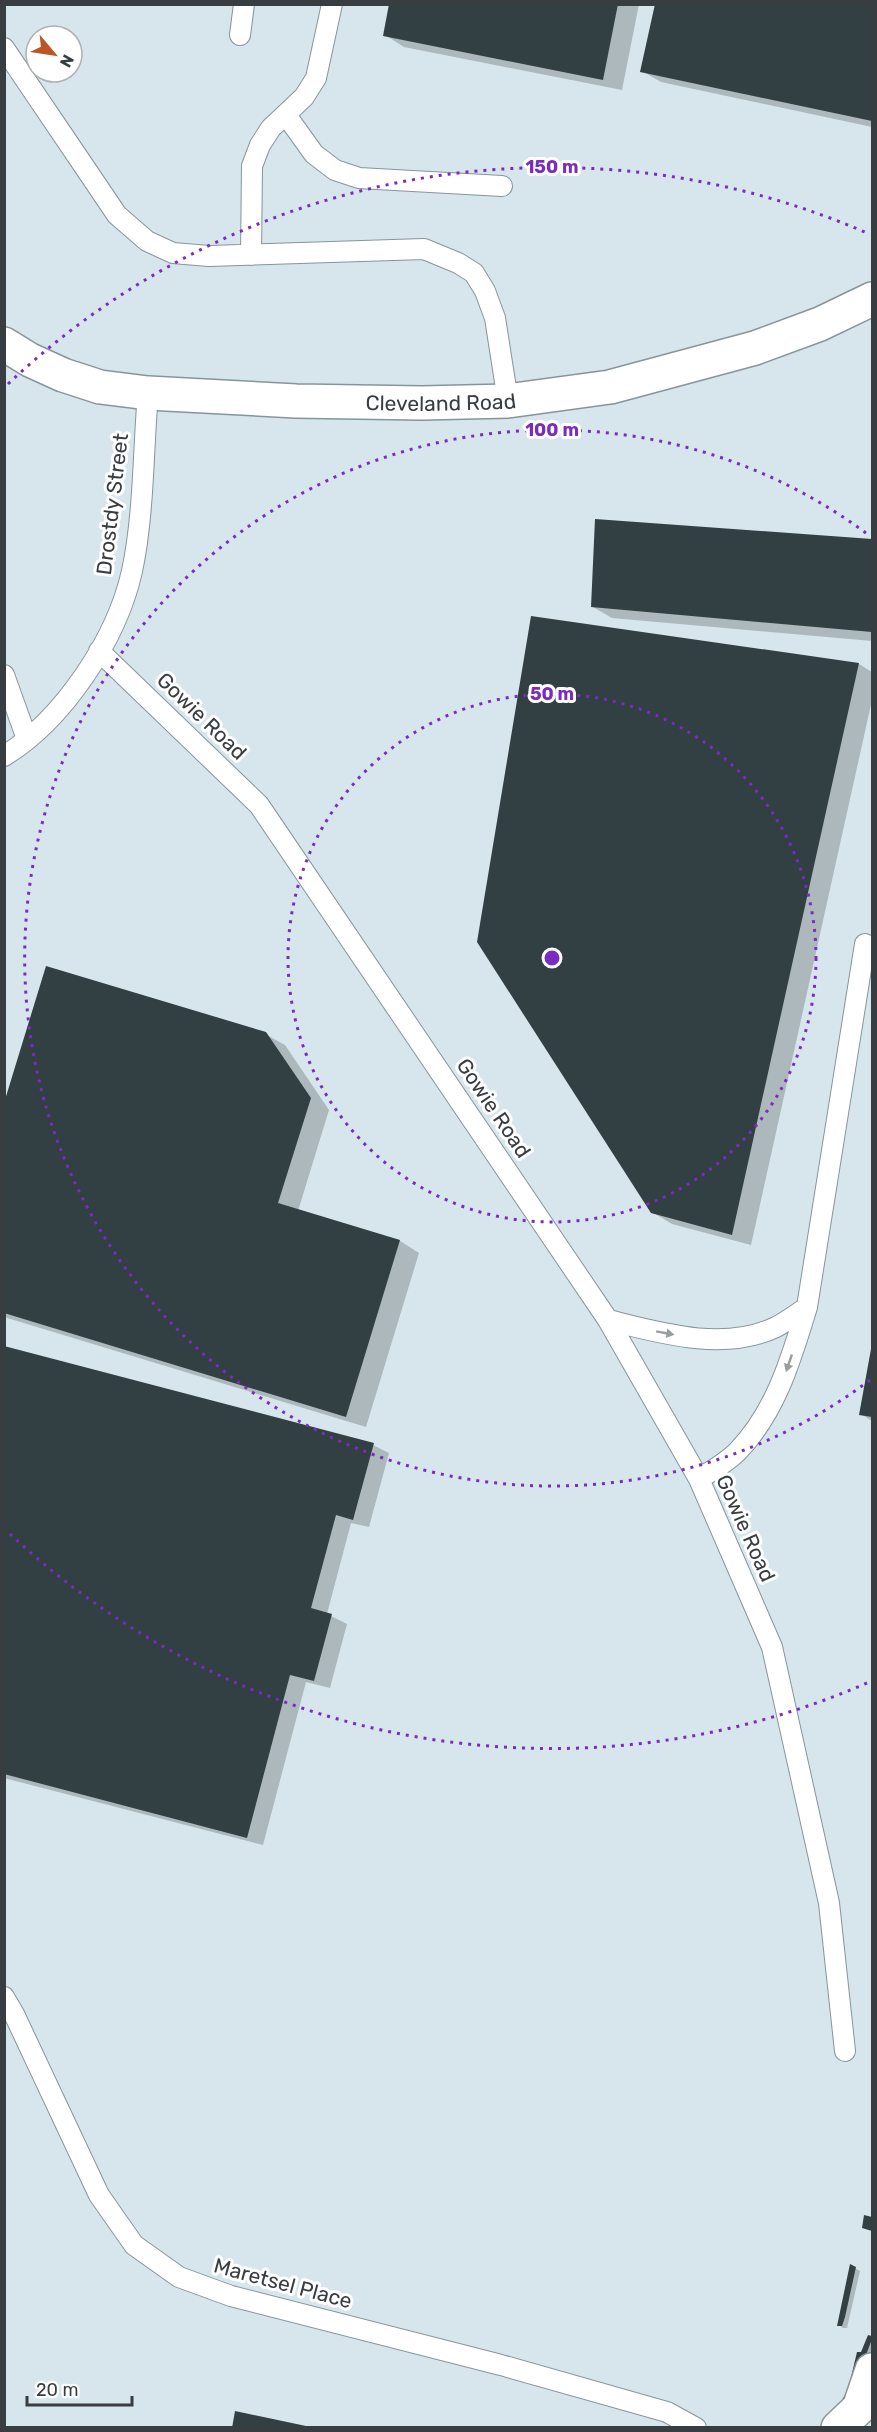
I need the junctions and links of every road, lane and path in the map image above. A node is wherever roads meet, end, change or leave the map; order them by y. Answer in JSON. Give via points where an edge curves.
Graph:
{"nodes":[{"id":1,"x":244,"y":4,"type":"edge"},
{"id":2,"x":332,"y":4,"type":"edge"},
{"id":3,"x":240,"y":34,"type":"dead end"},
{"id":4,"x":4,"y":48,"type":"edge"},
{"id":5,"x":285,"y":115,"type":"junction"},
{"id":6,"x":502,"y":186,"type":"dead end"},
{"id":7,"x":251,"y":255,"type":"junction"},
{"id":8,"x":873,"y":299,"type":"edge"},
{"id":9,"x":4,"y":344,"type":"edge"},
{"id":10,"x":148,"y":393,"type":"junction"},
{"id":11,"x":508,"y":401,"type":"junction"},
{"id":12,"x":99,"y":651,"type":"junction"},
{"id":13,"x":4,"y":675,"type":"edge"},
{"id":14,"x":27,"y":739,"type":"junction"},
{"id":15,"x":4,"y":756,"type":"edge"},
{"id":16,"x":865,"y":944,"type":"dead end"},
{"id":17,"x":807,"y":1307,"type":"junction"},
{"id":18,"x":608,"y":1320,"type":"junction"},
{"id":19,"x":699,"y":1479,"type":"junction"},
{"id":20,"x":4,"y":1997,"type":"edge"},
{"id":21,"x":845,"y":2051,"type":"dead end"},
{"id":22,"x":873,"y":2370,"type":"edge"},
{"id":23,"x":696,"y":2427,"type":"edge"},
{"id":24,"x":838,"y":2427,"type":"edge"}],
"edges":[{"from":1,"to":3,"type":"lane"},
{"from":2,"to":5,"type":"lane","via":[[316,78],[304,97]]},
{"from":4,"to":7,"type":"lane","via":[[117,215],[147,241],[173,253]]},
{"from":5,"to":6,"type":"lane","via":[[314,154],[335,170],[359,178]]},
{"from":5,"to":7,"type":"lane","via":[[260,145],[252,166]]},
{"from":7,"to":11,"type":"lane","via":[[424,249],[458,263],[474,273],[495,318]]},
{"from":8,"to":11,"type":"street","name":"Cleveland Road","via":[[755,348],[610,387]]},
{"from":9,"to":10,"type":"street","name":"Cleveland Road","via":[[63,375],[100,387]]},
{"from":10,"to":11,"type":"street","name":"Cleveland Road","via":[[296,401]]},
{"from":10,"to":12,"type":"lane","name":"Drostdy Street","via":[[132,572],[118,614]]},
{"from":12,"to":14,"type":"lane","name":"Drostdy Street","via":[[78,684]]},
{"from":12,"to":18,"type":"lane","name":"Gowie Road","via":[[259,805]]},
{"from":13,"to":14,"type":"lane"},
{"from":14,"to":15,"type":"lane","name":"Drostdy Street"},
{"from":16,"to":17,"type":"lane"},
{"from":18,"to":17,"type":"lane","one_way":true,"via":[[657,1332],[723,1339],[748,1337],[776,1328]]},
{"from":17,"to":19,"type":"lane","one_way":true,"via":[[777,1396],[758,1427],[736,1453]]},
{"from":18,"to":19,"type":"lane","name":"Gowie Road"},
{"from":19,"to":21,"type":"lane","name":"Gowie Road","via":[[772,1647],[830,1903]]},
{"from":20,"to":23,"type":"lane","name":"Maretsel Place","via":[[99,2195],[134,2245],[179,2277],[231,2296],[667,2412]]},
{"from":22,"to":24,"type":"street","via":[[859,2408]]}]}
